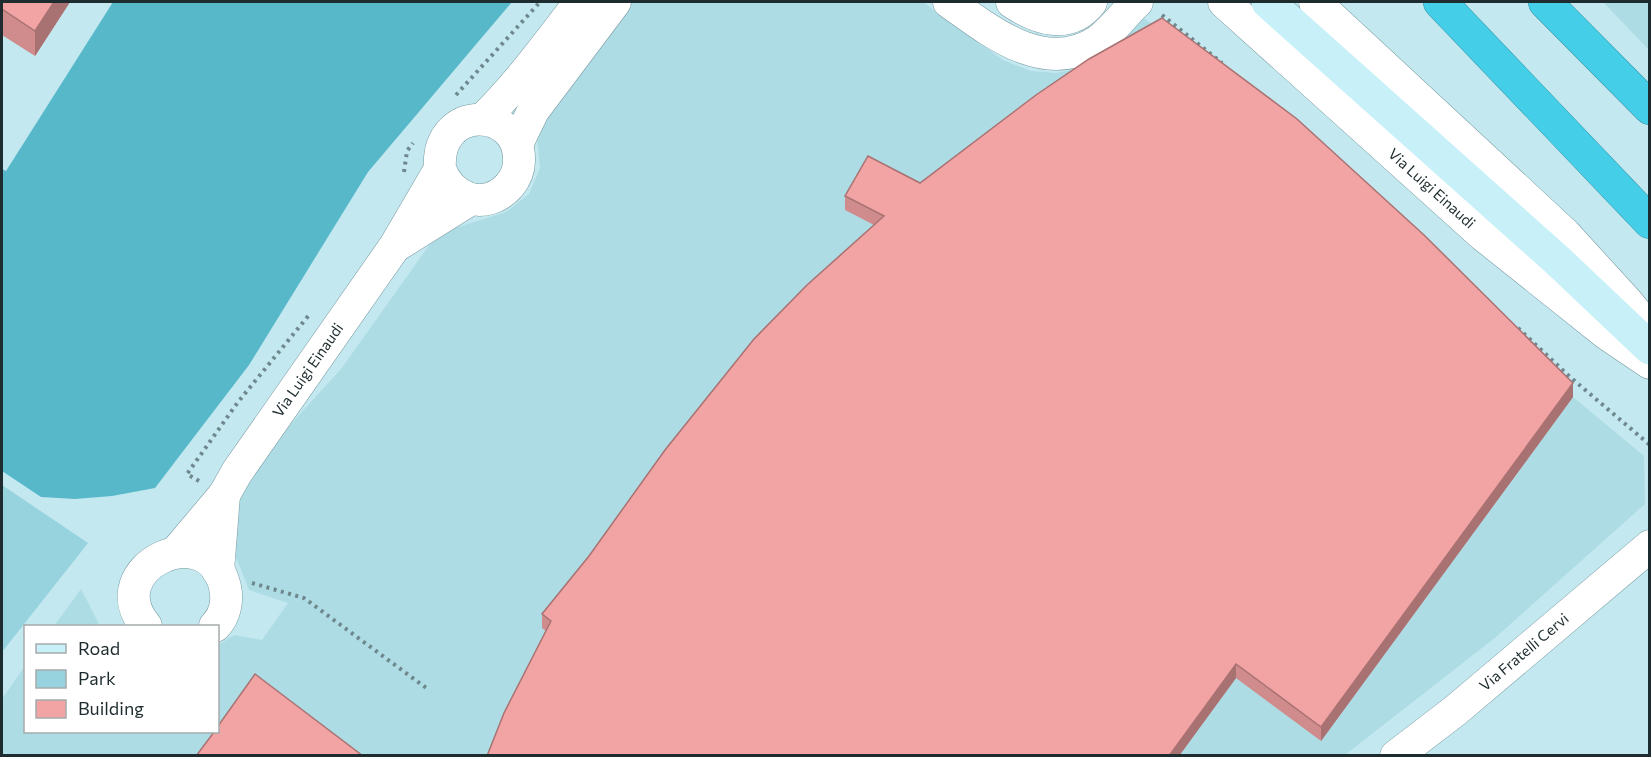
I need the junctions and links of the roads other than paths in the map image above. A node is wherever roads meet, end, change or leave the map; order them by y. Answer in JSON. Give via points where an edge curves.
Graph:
{"nodes":[{"id":1,"x":580,"y":2,"type":"edge"},
{"id":2,"x":615,"y":2,"type":"edge"},
{"id":3,"x":949,"y":2,"type":"edge"},
{"id":4,"x":1012,"y":2,"type":"edge"},
{"id":5,"x":1091,"y":2,"type":"edge"},
{"id":6,"x":1224,"y":2,"type":"edge"},
{"id":7,"x":1268,"y":2,"type":"edge"},
{"id":8,"x":1315,"y":2,"type":"edge"},
{"id":9,"x":1440,"y":2,"type":"edge"},
{"id":10,"x":1545,"y":2,"type":"edge"},
{"id":11,"x":1149,"y":8,"type":"edge"},
{"id":12,"x":1650,"y":108,"type":"edge"},
{"id":13,"x":483,"y":119,"type":"junction"},
{"id":14,"x":517,"y":144,"type":"junction"},
{"id":15,"x":440,"y":169,"type":"junction"},
{"id":16,"x":471,"y":199,"type":"junction"},
{"id":17,"x":1650,"y":222,"type":"edge"},
{"id":18,"x":395,"y":246,"type":"junction"},
{"id":19,"x":1650,"y":330,"type":"edge"},
{"id":20,"x":1650,"y":348,"type":"edge"},
{"id":21,"x":1650,"y":363,"type":"edge"},
{"id":22,"x":224,"y":495,"type":"junction"},
{"id":23,"x":1650,"y":546,"type":"edge"},
{"id":24,"x":176,"y":552,"type":"junction"},
{"id":25,"x":218,"y":571,"type":"junction"},
{"id":26,"x":145,"y":625,"type":"edge"},
{"id":27,"x":216,"y":625,"type":"edge"},
{"id":28,"x":1396,"y":756,"type":"edge"}],
"edges":[{"from":1,"to":13,"type":"street","name":"Via Luigi Einaudi","via":[[518,82]]},
{"from":2,"to":14,"type":"street","name":"Via Luigi Einaudi","via":[[533,111]]},
{"from":3,"to":11,"type":"street","via":[[1008,42],[1031,51],[1056,54],[1077,51]]},
{"from":4,"to":5,"type":"street","via":[[1039,17],[1054,20],[1070,18]]},
{"from":6,"to":21,"type":"street","name":"Via Luigi Einaudi","via":[[1483,235],[1607,334]]},
{"from":7,"to":20,"type":"street"},
{"from":8,"to":19,"type":"street","via":[[1565,234]]},
{"from":9,"to":17,"type":"highway"},
{"from":10,"to":12,"type":"highway"},
{"from":13,"to":14,"type":"street","via":[[503,127]]},
{"from":13,"to":15,"type":"street","name":"Via Luigi Einaudi","via":[[470,120],[448,133],[440,150]]},
{"from":14,"to":16,"type":"street","name":"Via Luigi Einaudi","via":[[519,165],[511,185],[493,197]]},
{"from":15,"to":16,"type":"street","via":[[451,189]]},
{"from":15,"to":18,"type":"street","name":"Via Luigi Einaudi"},
{"from":16,"to":18,"type":"street","name":"Via Luigi Einaudi"},
{"from":18,"to":22,"type":"street","name":"Via Luigi Einaudi"},
{"from":22,"to":24,"type":"street","name":"Via Luigi Einaudi"},
{"from":22,"to":25,"type":"street","name":"Via Luigi Einaudi"},
{"from":23,"to":28,"type":"street","name":"Via Fratelli Cervi"},
{"from":24,"to":25,"type":"street","via":[[200,555]]},
{"from":24,"to":26,"type":"street","via":[[154,560],[140,577],[135,599]]},
{"from":25,"to":27,"type":"street","via":[[227,595]]}]}
